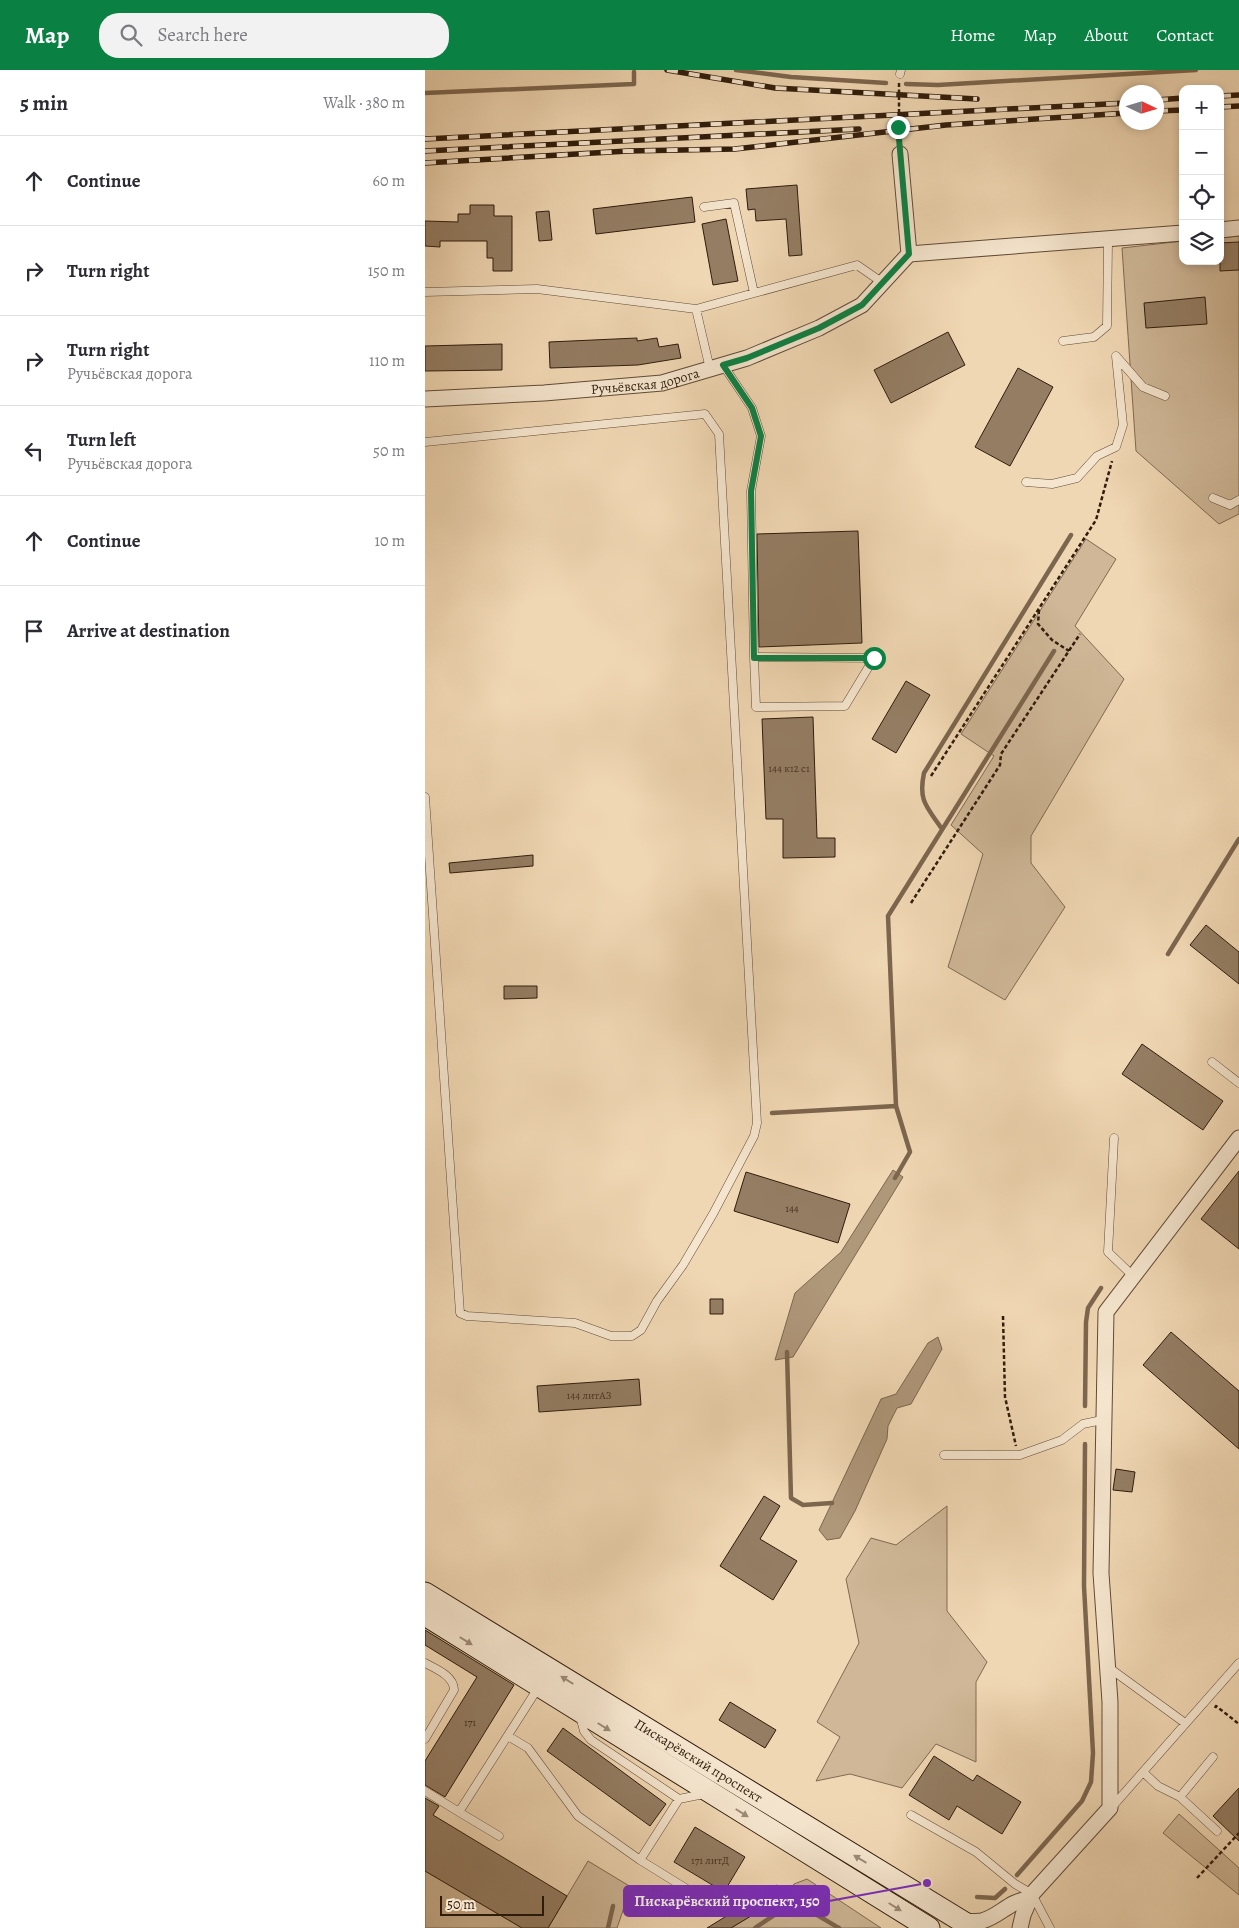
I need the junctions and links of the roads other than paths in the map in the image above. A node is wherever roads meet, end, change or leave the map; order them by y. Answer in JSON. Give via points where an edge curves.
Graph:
{"nodes":[{"id":1,"x":900,"y":154,"type":"road end"},
{"id":2,"x":704,"y":207,"type":"dead end"},
{"id":3,"x":1239,"y":228,"type":"edge"},
{"id":4,"x":1224,"y":230,"type":"edge"},
{"id":5,"x":1179,"y":234,"type":"edge"},
{"id":6,"x":1108,"y":241,"type":"junction"},
{"id":7,"x":909,"y":254,"type":"junction"},
{"id":8,"x":883,"y":283,"type":"junction"},
{"id":9,"x":425,"y":292,"type":"edge"},
{"id":10,"x":754,"y":293,"type":"junction"},
{"id":11,"x":696,"y":309,"type":"junction"},
{"id":12,"x":1063,"y":341,"type":"dead end"},
{"id":13,"x":717,"y":367,"type":"junction"},
{"id":14,"x":1165,"y":396,"type":"dead end"},
{"id":15,"x":425,"y":399,"type":"edge"},
{"id":16,"x":425,"y":442,"type":"edge"},
{"id":17,"x":1026,"y":482,"type":"dead end"},
{"id":18,"x":1213,"y":498,"type":"dead end"},
{"id":19,"x":1239,"y":500,"type":"edge"},
{"id":20,"x":754,"y":658,"type":"junction"},
{"id":21,"x":425,"y":797,"type":"edge"},
{"id":22,"x":428,"y":880,"type":"edge"},
{"id":23,"x":1212,"y":1062,"type":"dead end"},
{"id":24,"x":1239,"y":1083,"type":"edge"},
{"id":25,"x":1114,"y":1138,"type":"dead end"},
{"id":26,"x":1239,"y":1138,"type":"edge"},
{"id":27,"x":1133,"y":1276,"type":"junction"},
{"id":28,"x":1102,"y":1420,"type":"junction"},
{"id":29,"x":944,"y":1455,"type":"dead end"},
{"id":30,"x":425,"y":1593,"type":"edge"},
{"id":31,"x":425,"y":1615,"type":"edge"},
{"id":32,"x":425,"y":1663,"type":"edge"},
{"id":33,"x":1239,"y":1663,"type":"edge"},
{"id":34,"x":1107,"y":1667,"type":"junction"},
{"id":35,"x":539,"y":1686,"type":"junction"},
{"id":36,"x":579,"y":1711,"type":"junction"},
{"id":37,"x":1185,"y":1723,"type":"junction"},
{"id":38,"x":508,"y":1736,"type":"junction"},
{"id":39,"x":425,"y":1739,"type":"edge"},
{"id":40,"x":1213,"y":1758,"type":"dead end"},
{"id":41,"x":1143,"y":1772,"type":"junction"},
{"id":42,"x":425,"y":1791,"type":"edge"},
{"id":43,"x":709,"y":1793,"type":"junction"},
{"id":44,"x":1180,"y":1797,"type":"junction"},
{"id":45,"x":679,"y":1799,"type":"junction"},
{"id":46,"x":1110,"y":1808,"type":"junction"},
{"id":47,"x":459,"y":1812,"type":"junction"},
{"id":48,"x":911,"y":1815,"type":"dead end"},
{"id":49,"x":1217,"y":1831,"type":"dead end"},
{"id":50,"x":499,"y":1836,"type":"dead end"},
{"id":51,"x":639,"y":1860,"type":"junction"},
{"id":52,"x":1031,"y":1897,"type":"junction"},
{"id":53,"x":721,"y":1910,"type":"dead end"},
{"id":54,"x":967,"y":1924,"type":"edge"},
{"id":55,"x":929,"y":1928,"type":"edge"},
{"id":56,"x":1020,"y":1928,"type":"edge"},
{"id":57,"x":1050,"y":1928,"type":"edge"}],
"edges":[{"from":1,"to":7,"type":"street"},
{"from":2,"to":10,"type":"lane","via":[[734,203]]},
{"from":3,"to":4,"type":"street"},
{"from":5,"to":6,"type":"street"},
{"from":6,"to":7,"type":"street"},
{"from":6,"to":12,"type":"lane","via":[[1107,326],[1094,338]]},
{"from":7,"to":8,"type":"street","name":"Ручьёвская дорога"},
{"from":8,"to":10,"type":"lane","via":[[857,265]]},
{"from":8,"to":13,"type":"street","name":"Ручьёвская дорога","via":[[862,305],[819,328]]},
{"from":9,"to":11,"type":"lane","via":[[537,289]]},
{"from":10,"to":11,"type":"lane"},
{"from":11,"to":13,"type":"lane"},
{"from":13,"to":15,"type":"street","name":"Ручьёвская дорога","via":[[662,383]]},
{"from":13,"to":20,"type":"lane","via":[[752,408],[761,436],[751,491]]},
{"from":14,"to":17,"type":"lane","via":[[1143,387],[1116,356],[1123,425],[1116,447],[1097,456],[1077,478],[1052,484]]},
{"from":16,"to":22,"type":"lane","via":[[705,414],[719,434],[757,1123],[754,1136],[683,1265],[641,1330],[631,1336],[611,1336],[575,1323],[460,1313]]},
{"from":18,"to":19,"type":"lane","via":[[1230,505]]},
{"from":20,"to":20,"type":"lane","via":[[810,658],[874,658],[845,706],[757,707]]},
{"from":21,"to":22,"type":"lane"},
{"from":23,"to":24,"type":"lane"},
{"from":25,"to":27,"type":"lane","via":[[1108,1252]]},
{"from":26,"to":27,"type":"street"},
{"from":27,"to":28,"type":"street","via":[[1106,1312]]},
{"from":28,"to":29,"type":"lane","via":[[1083,1424],[1062,1440],[1020,1454]]},
{"from":28,"to":34,"type":"street","via":[[1101,1572]]},
{"from":54,"to":30,"type":"main road","name":"Пискарёвский проспект","one_way":true},
{"from":31,"to":35,"type":"main road","name":"Пискарёвский проспект","one_way":true},
{"from":32,"to":39,"type":"lane","via":[[448,1677],[454,1685]]},
{"from":33,"to":37,"type":"lane"},
{"from":34,"to":37,"type":"lane"},
{"from":34,"to":46,"type":"street"},
{"from":35,"to":36,"type":"main road","name":"Пискарёвский проспект"},
{"from":35,"to":38,"type":"lane"},
{"from":36,"to":43,"type":"main road","name":"Пискарёвский проспект","one_way":true},
{"from":36,"to":45,"type":"lane","via":[[584,1731],[591,1740]]},
{"from":37,"to":41,"type":"lane"},
{"from":38,"to":47,"type":"lane"},
{"from":38,"to":51,"type":"lane","via":[[528,1748],[578,1816]]},
{"from":40,"to":44,"type":"lane"},
{"from":41,"to":44,"type":"lane","via":[[1158,1786]]},
{"from":41,"to":46,"type":"lane"},
{"from":42,"to":47,"type":"lane"},
{"from":43,"to":45,"type":"lane"},
{"from":43,"to":55,"type":"main road","name":"Пискарёвский проспект","one_way":true},
{"from":44,"to":49,"type":"lane"},
{"from":45,"to":51,"type":"lane"},
{"from":46,"to":52,"type":"street"},
{"from":47,"to":50,"type":"lane"},
{"from":48,"to":52,"type":"lane","via":[[975,1852]]},
{"from":51,"to":53,"type":"lane"},
{"from":52,"to":54,"type":"street","via":[[1017,1900],[997,1914]]},
{"from":52,"to":56,"type":"street"},
{"from":52,"to":57,"type":"lane"}]}
